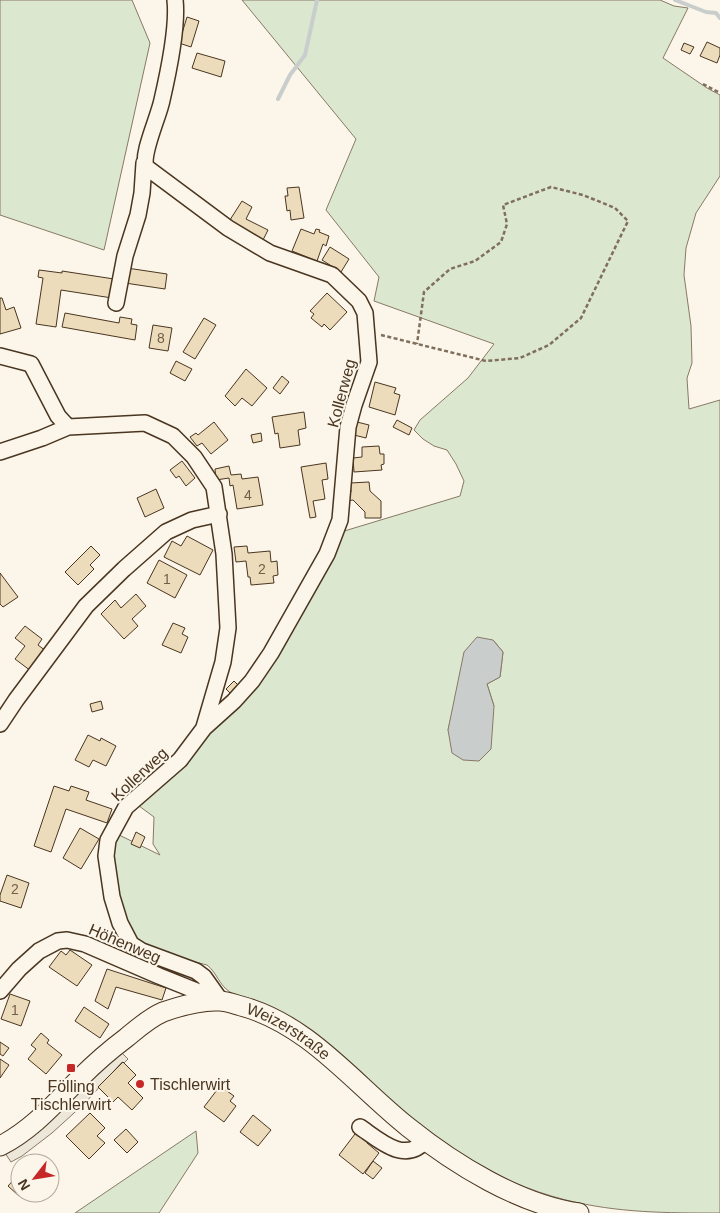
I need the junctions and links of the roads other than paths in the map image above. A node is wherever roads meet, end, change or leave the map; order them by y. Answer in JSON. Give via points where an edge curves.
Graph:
{"nodes":[{"id":1,"x":176,"y":0,"type":"edge"},
{"id":2,"x":144,"y":163,"type":"junction"},
{"id":3,"x":116,"y":304,"type":"dead end"},
{"id":4,"x":0,"y":356,"type":"edge"},
{"id":5,"x":68,"y":427,"type":"junction"},
{"id":6,"x":0,"y":452,"type":"edge"},
{"id":7,"x":219,"y":514,"type":"junction"},
{"id":8,"x":0,"y":724,"type":"edge"},
{"id":9,"x":204,"y":728,"type":"junction"},
{"id":10,"x":0,"y":991,"type":"edge"},
{"id":11,"x":221,"y":1000,"type":"junction"},
{"id":12,"x":360,"y":1127,"type":"dead end"},
{"id":13,"x":426,"y":1140,"type":"junction"},
{"id":14,"x":0,"y":1146,"type":"edge"},
{"id":15,"x":579,"y":1213,"type":"edge"}],
"edges":[{"from":1,"to":2,"type":"street","via":[[173,40],[162,101]]},
{"from":2,"to":3,"type":"street","via":[[138,215],[124,256]]},
{"from":2,"to":9,"type":"street","name":"Kollerweg","via":[[148,170],[242,237],[270,252],[332,274],[359,301],[368,332],[369,362],[348,427],[340,514],[332,543],[261,669],[242,693]]},
{"from":4,"to":5,"type":"street","via":[[31,364],[58,416]]},
{"from":5,"to":6,"type":"street","name":"Kollerweg"},
{"from":5,"to":7,"type":"street","name":"Kollerweg","via":[[145,423],[173,436],[194,457],[214,487]]},
{"from":7,"to":8,"type":"street","via":[[192,520],[166,532],[124,569],[81,612]]},
{"from":7,"to":9,"type":"street","name":"Kollerweg","via":[[228,634],[222,669]]},
{"from":9,"to":11,"type":"street","name":"Kollerweg","via":[[180,760],[123,810],[110,835],[106,856],[116,912],[131,944],[142,952],[196,971]]},
{"from":10,"to":11,"type":"street","name":"Höhenweg","via":[[39,951],[67,940],[85,944]]},
{"from":11,"to":13,"type":"main road","name":"Weizerstraße","via":[[258,1010],[292,1029]]},
{"from":11,"to":14,"type":"main road","name":"Weizerstraße","via":[[182,1006],[161,1013],[142,1025],[95,1063],[49,1111]]},
{"from":12,"to":13,"type":"street","via":[[394,1149],[414,1150]]},
{"from":13,"to":15,"type":"main road","name":"Weizerstraße","via":[[494,1184],[532,1200]]}]}
